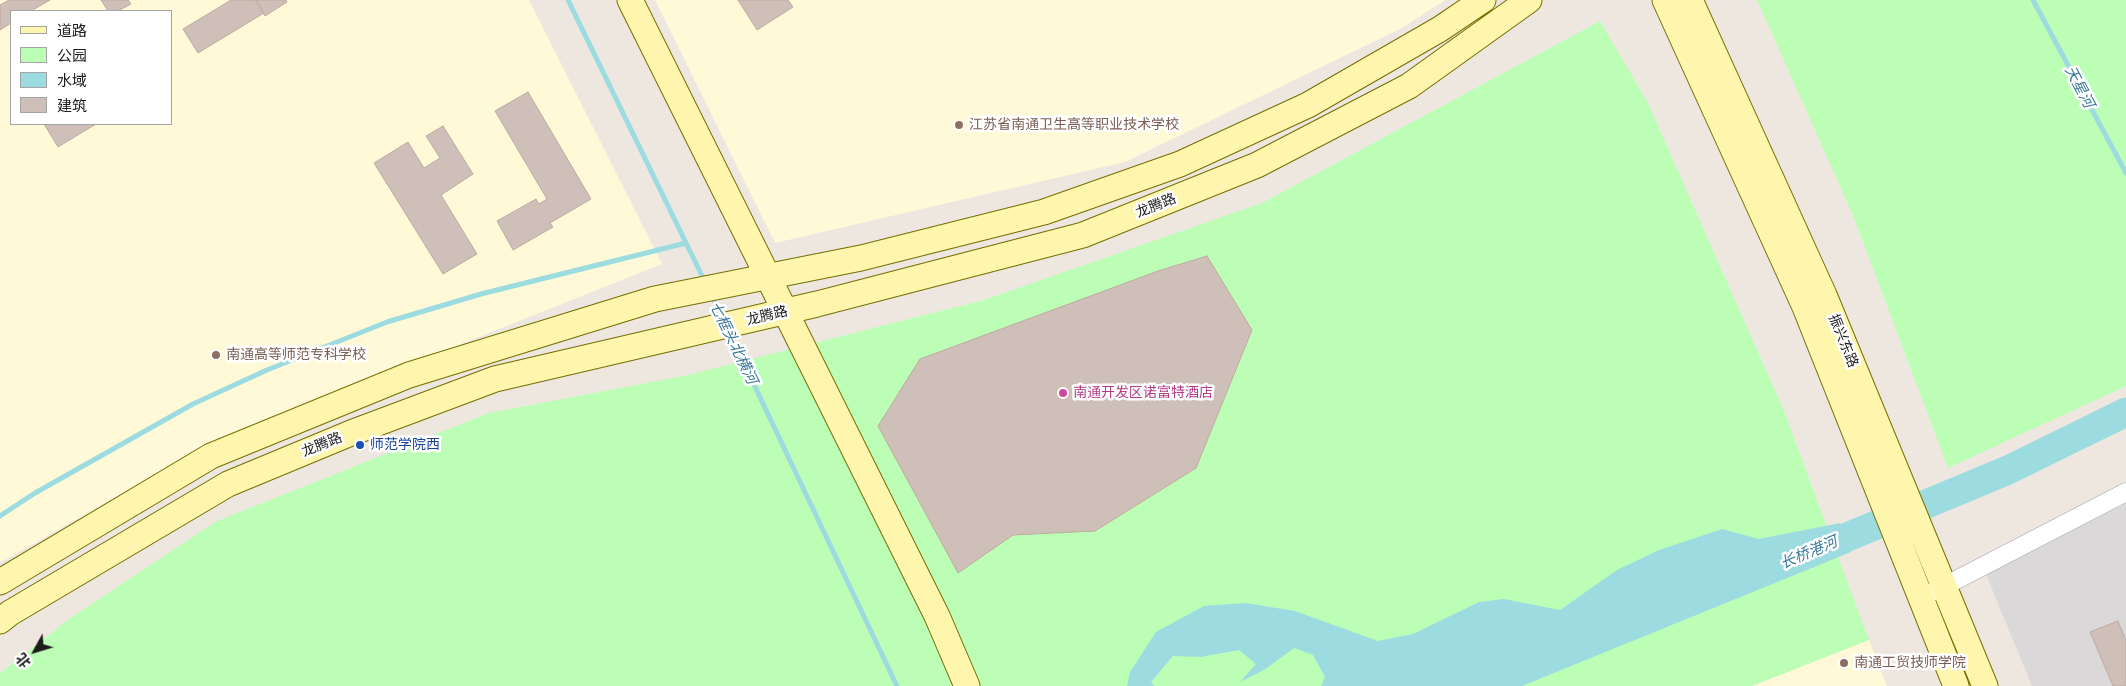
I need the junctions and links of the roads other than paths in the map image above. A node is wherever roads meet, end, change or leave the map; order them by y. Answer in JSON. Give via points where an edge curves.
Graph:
{"nodes":[{"id":1,"x":630,"y":0,"type":"edge"},
{"id":2,"x":1483,"y":0,"type":"edge"},
{"id":3,"x":1529,"y":0,"type":"edge"},
{"id":4,"x":1665,"y":0,"type":"edge"},
{"id":5,"x":1690,"y":0,"type":"edge"},
{"id":6,"x":766,"y":277,"type":"junction"},
{"id":7,"x":783,"y":312,"type":"junction"},
{"id":8,"x":1879,"y":460,"type":"junction"},
{"id":9,"x":2126,"y":492,"type":"edge"},
{"id":10,"x":1939,"y":575,"type":"junction"},
{"id":11,"x":0,"y":582,"type":"edge"},
{"id":12,"x":1921,"y":598,"type":"junction"},
{"id":13,"x":0,"y":621,"type":"edge"},
{"id":14,"x":967,"y":686,"type":"edge"},
{"id":15,"x":1956,"y":686,"type":"edge"},
{"id":16,"x":1985,"y":686,"type":"edge"}],
"edges":[{"from":1,"to":6,"type":"main road"},
{"from":2,"to":6,"type":"main road","via":[[1440,29],[1308,105],[1180,164],[1044,212],[861,258]]},
{"from":3,"to":7,"type":"main road","name":"龙腾路","via":[[1409,86],[1257,165],[1083,236]]},
{"from":4,"to":8,"type":"main road","name":"振兴东路","via":[[1805,307]]},
{"from":5,"to":8,"type":"main road","name":"振兴东路","via":[[1824,295]]},
{"from":6,"to":7,"type":"main road"},
{"from":6,"to":11,"type":"main road","via":[[655,300],[409,375],[210,456]]},
{"from":7,"to":13,"type":"main road","name":"龙腾路","via":[[495,379],[351,433],[228,484]]},
{"from":7,"to":14,"type":"main road","via":[[937,616]]},
{"from":8,"to":10,"type":"main road","name":"振兴东路"},
{"from":8,"to":12,"type":"main road","name":"振兴东路","via":[[1911,574]]},
{"from":9,"to":10,"type":"street"},
{"from":10,"to":12,"type":"street"},
{"from":10,"to":16,"type":"main road","name":"振兴东路"},
{"from":12,"to":15,"type":"main road","name":"振兴东路"}]}
